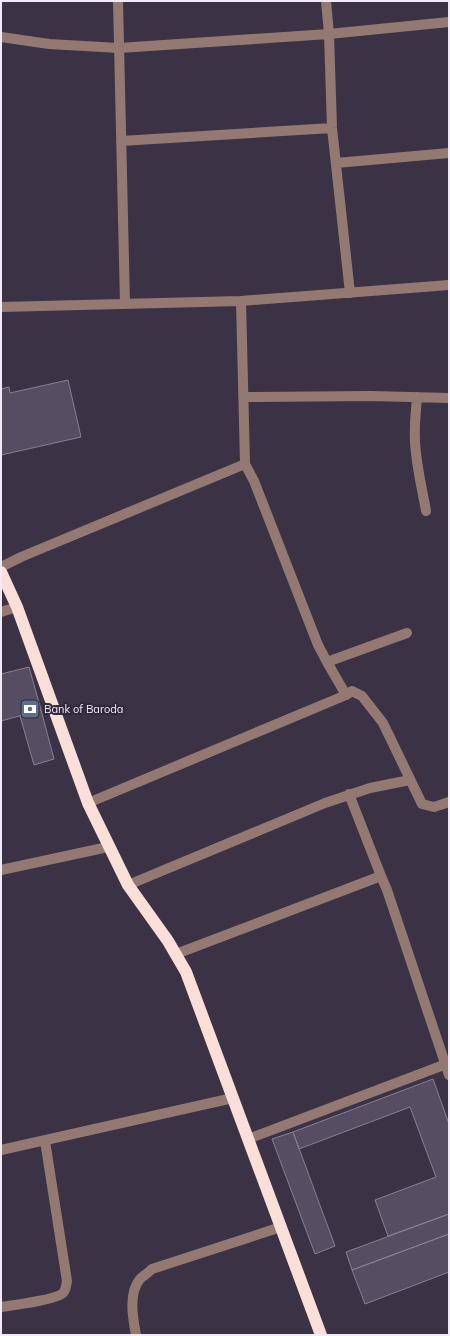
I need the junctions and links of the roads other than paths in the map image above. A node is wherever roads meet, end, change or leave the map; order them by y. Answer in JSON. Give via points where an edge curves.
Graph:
{"nodes":[{"id":1,"x":118,"y":1,"type":"edge"},
{"id":2,"x":326,"y":1,"type":"edge"},
{"id":3,"x":449,"y":22,"type":"edge"},
{"id":4,"x":329,"y":34,"type":"junction"},
{"id":5,"x":1,"y":37,"type":"edge"},
{"id":6,"x":119,"y":48,"type":"junction"},
{"id":7,"x":332,"y":128,"type":"junction"},
{"id":8,"x":121,"y":142,"type":"junction"},
{"id":9,"x":449,"y":153,"type":"edge"},
{"id":10,"x":336,"y":163,"type":"junction"},
{"id":11,"x":449,"y":284,"type":"edge"},
{"id":12,"x":350,"y":293,"type":"junction"},
{"id":13,"x":241,"y":301,"type":"junction"},
{"id":14,"x":124,"y":304,"type":"junction"},
{"id":15,"x":1,"y":307,"type":"edge"},
{"id":16,"x":244,"y":397,"type":"junction"},
{"id":17,"x":417,"y":398,"type":"junction"},
{"id":18,"x":449,"y":398,"type":"edge"},
{"id":19,"x":245,"y":464,"type":"junction"},
{"id":20,"x":426,"y":511,"type":"dead end"},
{"id":21,"x":1,"y":567,"type":"edge"},
{"id":22,"x":1,"y":572,"type":"edge"},
{"id":23,"x":17,"y":608,"type":"junction"},
{"id":24,"x":1,"y":612,"type":"edge"},
{"id":25,"x":407,"y":633,"type":"dead end"},
{"id":26,"x":327,"y":662,"type":"junction"},
{"id":27,"x":346,"y":695,"type":"junction"},
{"id":28,"x":410,"y":780,"type":"junction"},
{"id":29,"x":349,"y":794,"type":"junction"},
{"id":30,"x":449,"y":802,"type":"edge"},
{"id":31,"x":88,"y":803,"type":"junction"},
{"id":32,"x":108,"y":847,"type":"junction"},
{"id":33,"x":1,"y":870,"type":"edge"},
{"id":34,"x":381,"y":876,"type":"junction"},
{"id":35,"x":128,"y":885,"type":"junction"},
{"id":36,"x":176,"y":954,"type":"junction"},
{"id":37,"x":447,"y":1064,"type":"edge"},
{"id":38,"x":449,"y":1075,"type":"edge"},
{"id":39,"x":233,"y":1098,"type":"junction"},
{"id":40,"x":248,"y":1139,"type":"junction"},
{"id":41,"x":45,"y":1141,"type":"junction"},
{"id":42,"x":1,"y":1150,"type":"edge"},
{"id":43,"x":281,"y":1227,"type":"junction"},
{"id":44,"x":1,"y":1307,"type":"edge"},
{"id":45,"x":136,"y":1335,"type":"edge"},
{"id":46,"x":320,"y":1335,"type":"edge"}],
"edges":[{"from":1,"to":6,"type":"street"},
{"from":2,"to":4,"type":"street"},
{"from":3,"to":4,"type":"street"},
{"from":4,"to":6,"type":"street"},
{"from":4,"to":7,"type":"street"},
{"from":5,"to":6,"type":"street","via":[[49,44]]},
{"from":6,"to":8,"type":"street"},
{"from":7,"to":8,"type":"street"},
{"from":7,"to":10,"type":"street"},
{"from":8,"to":14,"type":"street"},
{"from":9,"to":10,"type":"street"},
{"from":10,"to":12,"type":"street"},
{"from":11,"to":12,"type":"street"},
{"from":12,"to":13,"type":"street"},
{"from":13,"to":14,"type":"street"},
{"from":13,"to":16,"type":"street"},
{"from":14,"to":15,"type":"street"},
{"from":16,"to":17,"type":"street"},
{"from":16,"to":19,"type":"street"},
{"from":17,"to":18,"type":"street"},
{"from":17,"to":20,"type":"street","via":[[415,440]]},
{"from":19,"to":21,"type":"street"},
{"from":19,"to":26,"type":"street"},
{"from":22,"to":23,"type":"highway"},
{"from":23,"to":24,"type":"street"},
{"from":23,"to":31,"type":"highway"},
{"from":25,"to":26,"type":"street"},
{"from":26,"to":27,"type":"street"},
{"from":27,"to":28,"type":"street","via":[[352,691],[362,696],[383,723]]},
{"from":27,"to":31,"type":"street"},
{"from":28,"to":29,"type":"street"},
{"from":28,"to":30,"type":"street","via":[[422,804],[434,807]]},
{"from":29,"to":34,"type":"street"},
{"from":29,"to":35,"type":"street"},
{"from":31,"to":32,"type":"highway"},
{"from":32,"to":33,"type":"street"},
{"from":32,"to":35,"type":"highway"},
{"from":34,"to":36,"type":"street"},
{"from":34,"to":37,"type":"street"},
{"from":35,"to":36,"type":"highway"},
{"from":36,"to":39,"type":"highway","via":[[194,992]]},
{"from":37,"to":38,"type":"street"},
{"from":37,"to":40,"type":"street"},
{"from":39,"to":40,"type":"highway"},
{"from":39,"to":41,"type":"street"},
{"from":40,"to":43,"type":"highway"},
{"from":41,"to":42,"type":"street"},
{"from":41,"to":44,"type":"street","via":[[67,1281],[66,1289],[62,1294],[53,1297]]},
{"from":43,"to":45,"type":"street","via":[[152,1269],[139,1280],[133,1295]]},
{"from":43,"to":46,"type":"highway"}]}
